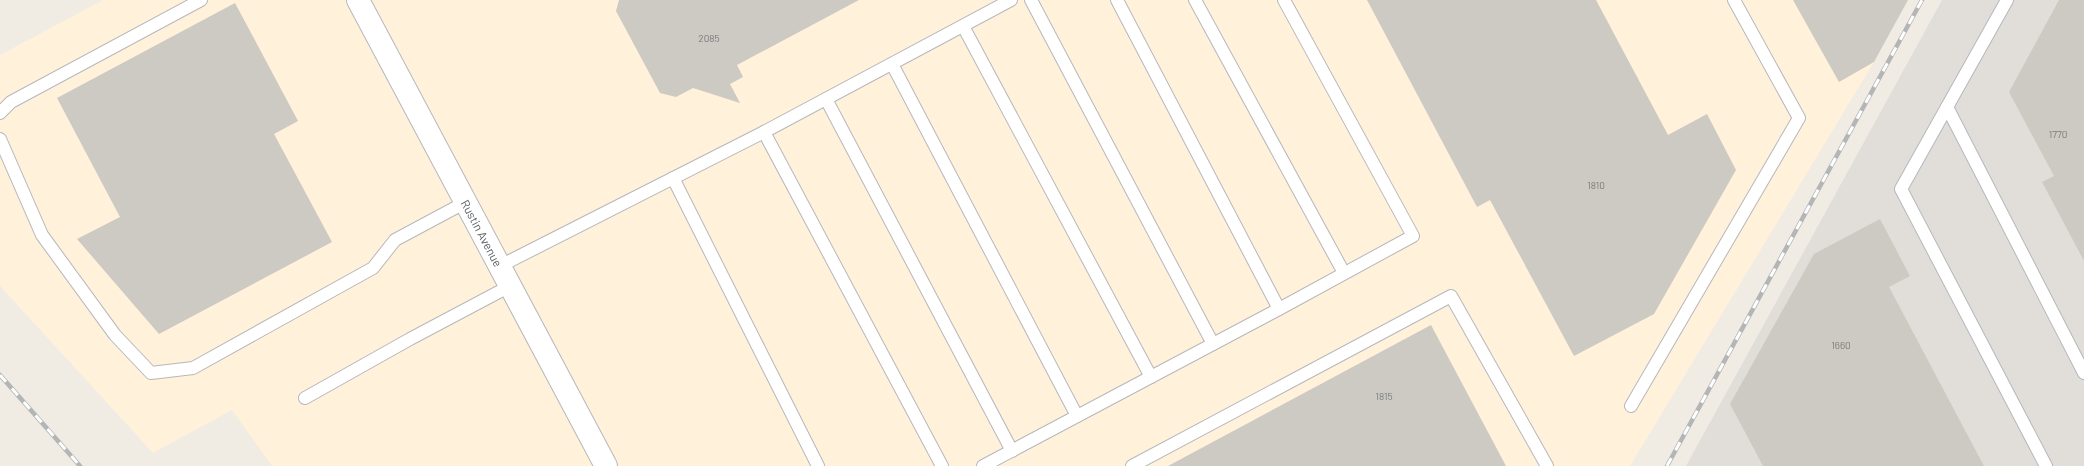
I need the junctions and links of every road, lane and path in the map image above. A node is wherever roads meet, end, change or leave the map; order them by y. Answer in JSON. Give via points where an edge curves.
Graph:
{"nodes":[{"id":1,"x":201,"y":0,"type":"edge"},
{"id":2,"x":358,"y":0,"type":"edge"},
{"id":3,"x":1011,"y":0,"type":"edge"},
{"id":4,"x":1031,"y":0,"type":"edge"},
{"id":5,"x":1117,"y":0,"type":"edge"},
{"id":6,"x":1195,"y":0,"type":"edge"},
{"id":7,"x":1284,"y":0,"type":"edge"},
{"id":8,"x":1734,"y":0,"type":"edge"},
{"id":9,"x":2007,"y":0,"type":"edge"},
{"id":10,"x":963,"y":26,"type":"junction"},
{"id":11,"x":892,"y":64,"type":"junction"},
{"id":12,"x":826,"y":99,"type":"junction"},
{"id":13,"x":1947,"y":106,"type":"junction"},
{"id":14,"x":0,"y":113,"type":"edge"},
{"id":15,"x":764,"y":132,"type":"junction"},
{"id":16,"x":0,"y":138,"type":"edge"},
{"id":17,"x":673,"y":178,"type":"junction"},
{"id":18,"x":466,"y":202,"type":"junction"},
{"id":19,"x":500,"y":266,"type":"junction"},
{"id":20,"x":1344,"y":274,"type":"junction"},
{"id":21,"x":510,"y":286,"type":"junction"},
{"id":22,"x":1278,"y":309,"type":"junction"},
{"id":23,"x":1213,"y":344,"type":"junction"},
{"id":24,"x":2084,"y":373,"type":"edge"},
{"id":25,"x":1152,"y":376,"type":"junction"},
{"id":26,"x":305,"y":398,"type":"dead end"},
{"id":27,"x":1630,"y":406,"type":"dead end"},
{"id":28,"x":1077,"y":416,"type":"junction"},
{"id":29,"x":1012,"y":451,"type":"junction"},
{"id":30,"x":606,"y":466,"type":"edge"},
{"id":31,"x":818,"y":466,"type":"edge"},
{"id":32,"x":942,"y":466,"type":"edge"},
{"id":33,"x":983,"y":466,"type":"edge"},
{"id":34,"x":1132,"y":466,"type":"edge"},
{"id":35,"x":1547,"y":466,"type":"edge"},
{"id":36,"x":2046,"y":466,"type":"edge"}],
"edges":[{"from":1,"to":14,"type":"lane","via":[[11,102]]},
{"from":2,"to":18,"type":"street","name":"Rustin Avenue"},
{"from":3,"to":10,"type":"lane"},
{"from":4,"to":23,"type":"lane"},
{"from":5,"to":22,"type":"lane"},
{"from":6,"to":20,"type":"lane"},
{"from":7,"to":20,"type":"lane","via":[[1413,236]]},
{"from":8,"to":27,"type":"lane","via":[[1800,118]]},
{"from":9,"to":13,"type":"lane"},
{"from":10,"to":11,"type":"lane"},
{"from":10,"to":25,"type":"lane"},
{"from":11,"to":12,"type":"lane"},
{"from":11,"to":28,"type":"lane"},
{"from":12,"to":15,"type":"lane"},
{"from":12,"to":29,"type":"lane"},
{"from":13,"to":24,"type":"lane"},
{"from":13,"to":36,"type":"lane","via":[[1901,188]]},
{"from":15,"to":17,"type":"lane"},
{"from":15,"to":32,"type":"lane"},
{"from":16,"to":18,"type":"lane","via":[[42,235],[115,334],[151,373],[193,368],[373,268],[395,240]]},
{"from":17,"to":19,"type":"lane"},
{"from":17,"to":31,"type":"lane"},
{"from":18,"to":19,"type":"street","name":"Rustin Avenue"},
{"from":19,"to":21,"type":"street","name":"Rustin Avenue"},
{"from":20,"to":22,"type":"lane"},
{"from":21,"to":26,"type":"lane"},
{"from":21,"to":30,"type":"street","name":"Rustin Avenue"},
{"from":22,"to":23,"type":"lane"},
{"from":23,"to":25,"type":"lane"},
{"from":25,"to":28,"type":"lane"},
{"from":28,"to":29,"type":"lane"},
{"from":29,"to":33,"type":"lane"},
{"from":34,"to":35,"type":"lane","via":[[1451,296]]}]}
